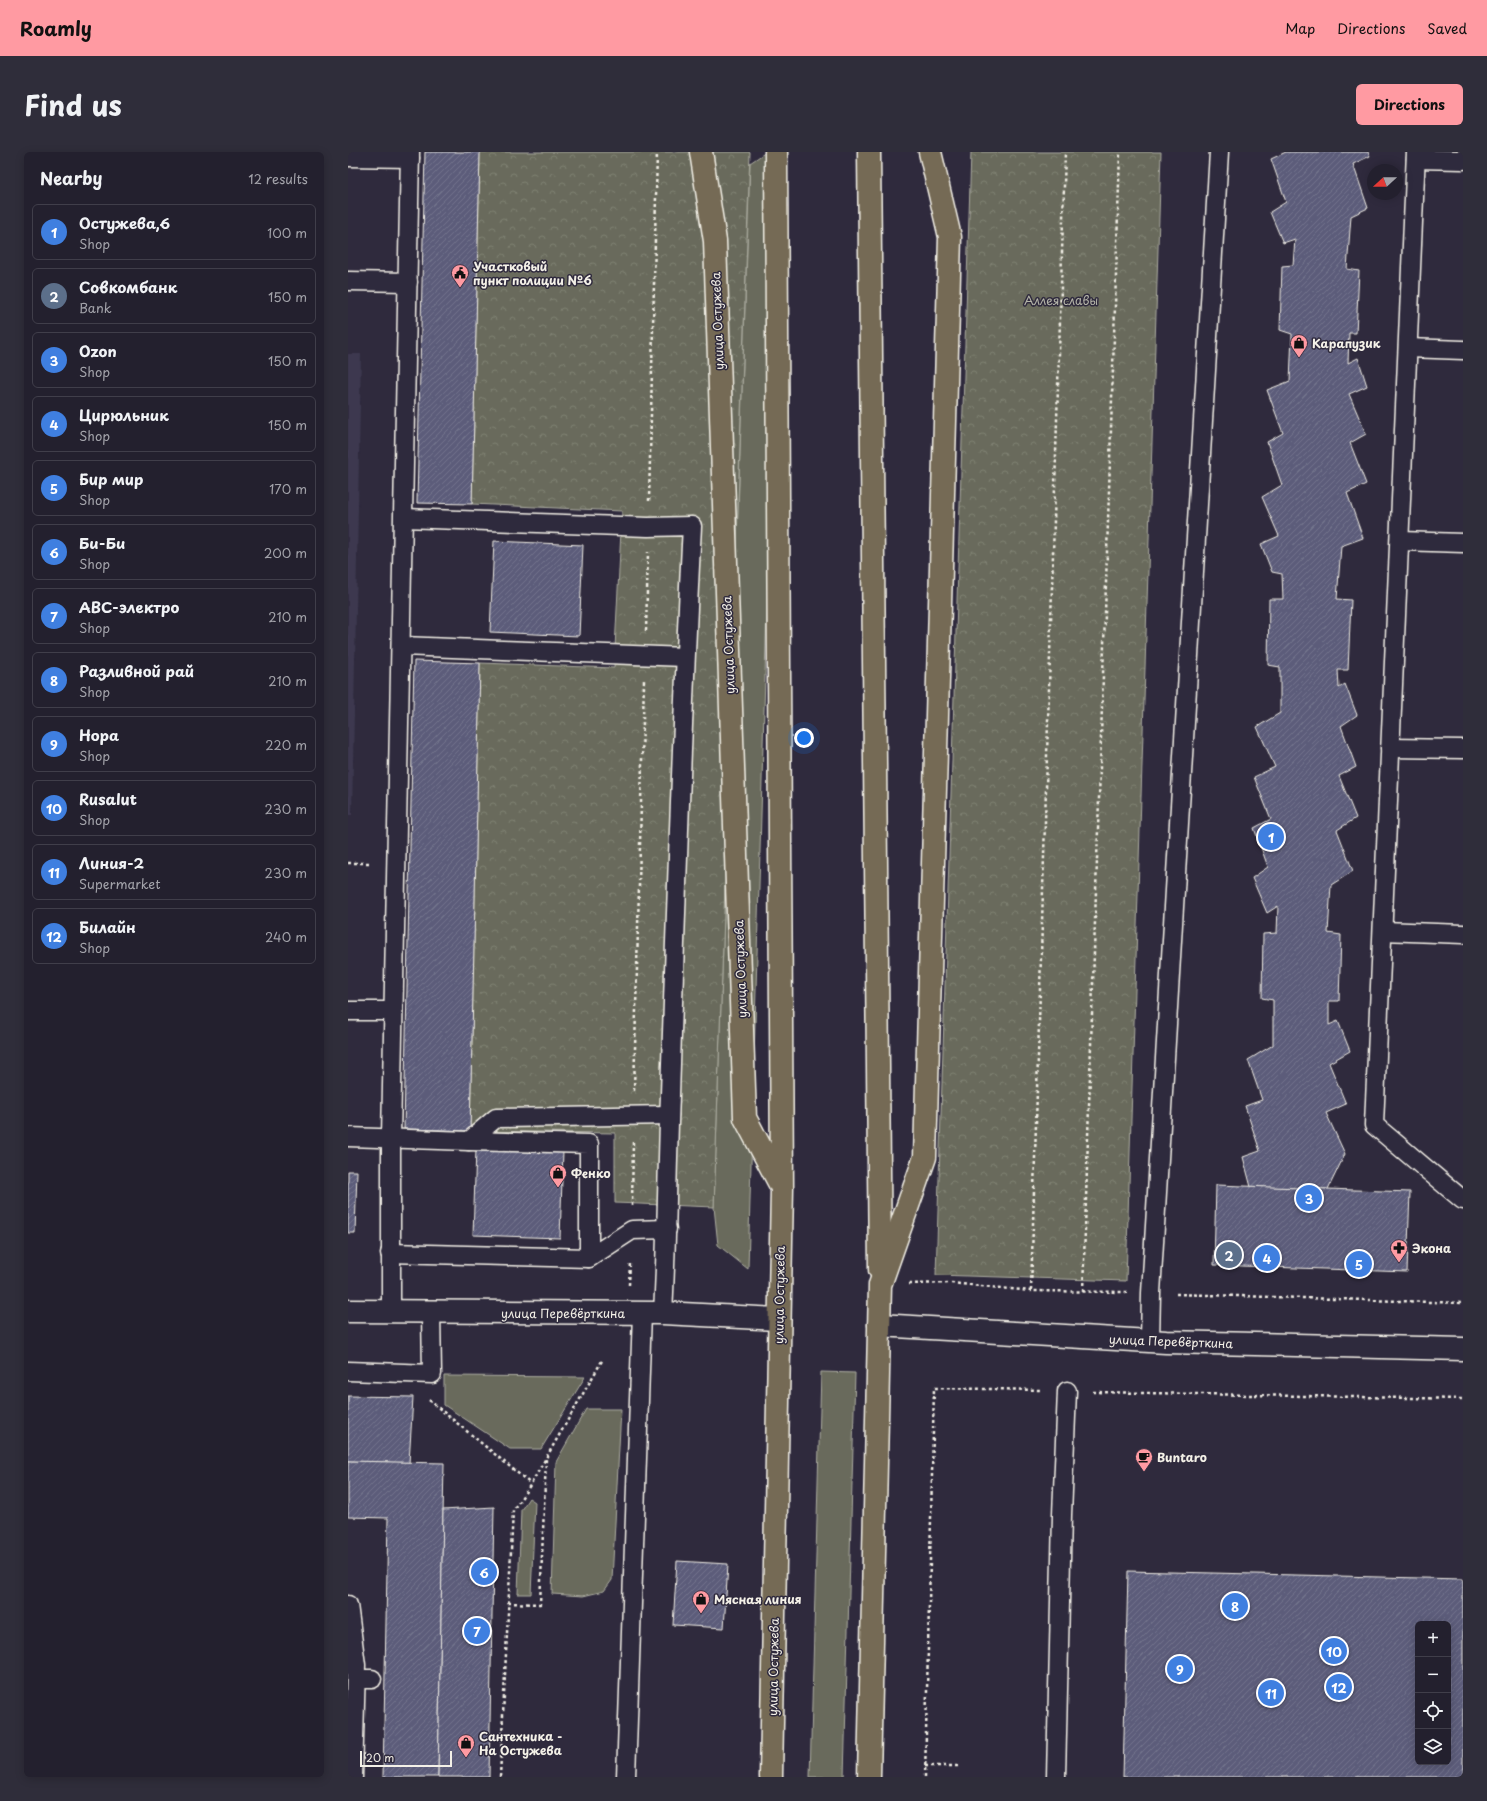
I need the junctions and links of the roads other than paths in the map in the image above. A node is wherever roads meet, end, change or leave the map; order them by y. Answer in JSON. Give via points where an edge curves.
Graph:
{"nodes":[{"id":1,"x":701,"y":152,"type":"edge"},
{"id":2,"x":776,"y":152,"type":"edge"},
{"id":3,"x":869,"y":152,"type":"edge"},
{"id":4,"x":930,"y":152,"type":"edge"},
{"id":5,"x":1219,"y":152,"type":"edge"},
{"id":6,"x":410,"y":155,"type":"edge"},
{"id":7,"x":1416,"y":155,"type":"edge"},
{"id":8,"x":348,"y":157,"type":"edge"},
{"id":9,"x":1463,"y":160,"type":"edge"},
{"id":10,"x":348,"y":281,"type":"edge"},
{"id":11,"x":408,"y":282,"type":"junction"},
{"id":12,"x":1408,"y":348,"type":"junction"},
{"id":13,"x":1463,"y":350,"type":"edge"},
{"id":14,"x":404,"y":518,"type":"junction"},
{"id":15,"x":1400,"y":541,"type":"junction"},
{"id":16,"x":1463,"y":543,"type":"edge"},
{"id":17,"x":402,"y":646,"type":"junction"},
{"id":18,"x":685,"y":657,"type":"junction"},
{"id":19,"x":1390,"y":748,"type":"junction"},
{"id":20,"x":1463,"y":749,"type":"edge"},
{"id":21,"x":1383,"y":931,"type":"junction"},
{"id":22,"x":1463,"y":934,"type":"edge"},
{"id":23,"x":348,"y":1011,"type":"edge"},
{"id":24,"x":393,"y":1011,"type":"junction"},
{"id":25,"x":669,"y":1115,"type":"junction"},
{"id":26,"x":348,"y":1137,"type":"edge"},
{"id":27,"x":391,"y":1138,"type":"junction"},
{"id":28,"x":469,"y":1141,"type":"junction"},
{"id":29,"x":782,"y":1188,"type":"junction"},
{"id":30,"x":1463,"y":1200,"type":"edge"},
{"id":31,"x":667,"y":1229,"type":"junction"},
{"id":32,"x":390,"y":1254,"type":"junction"},
{"id":33,"x":589,"y":1258,"type":"junction"},
{"id":34,"x":880,"y":1285,"type":"junction"},
{"id":35,"x":348,"y":1311,"type":"edge"},
{"id":36,"x":391,"y":1312,"type":"junction"},
{"id":37,"x":432,"y":1312,"type":"junction"},
{"id":38,"x":652,"y":1313,"type":"junction"},
{"id":39,"x":778,"y":1319,"type":"junction"},
{"id":40,"x":879,"y":1325,"type":"junction"},
{"id":41,"x":1150,"y":1341,"type":"junction"},
{"id":42,"x":1463,"y":1349,"type":"edge"},
{"id":43,"x":348,"y":1371,"type":"edge"},
{"id":44,"x":1067,"y":1391,"type":"road end"},
{"id":45,"x":348,"y":1605,"type":"edge"},
{"id":46,"x":353,"y":1777,"type":"edge"},
{"id":47,"x":626,"y":1777,"type":"edge"},
{"id":48,"x":771,"y":1777,"type":"edge"},
{"id":49,"x":868,"y":1777,"type":"edge"},
{"id":50,"x":1056,"y":1777,"type":"edge"}],
"edges":[{"from":1,"to":29,"type":"main road","name":"улица Остужева","via":[[714,241],[745,1118]]},
{"from":2,"to":29,"type":"main road"},
{"from":3,"to":34,"type":"main road"},
{"from":4,"to":34,"type":"main road","via":[[950,237],[925,1157]]},
{"from":5,"to":41,"type":"lane"},
{"from":6,"to":8,"type":"lane"},
{"from":6,"to":11,"type":"lane"},
{"from":7,"to":9,"type":"lane"},
{"from":7,"to":12,"type":"lane"},
{"from":10,"to":11,"type":"lane"},
{"from":11,"to":14,"type":"lane"},
{"from":12,"to":13,"type":"lane"},
{"from":12,"to":15,"type":"lane"},
{"from":14,"to":17,"type":"lane"},
{"from":14,"to":18,"type":"lane","via":[[648,527],[692,526]]},
{"from":15,"to":16,"type":"lane"},
{"from":15,"to":19,"type":"lane"},
{"from":17,"to":18,"type":"lane"},
{"from":17,"to":24,"type":"lane"},
{"from":18,"to":25,"type":"lane"},
{"from":19,"to":20,"type":"lane"},
{"from":19,"to":21,"type":"lane"},
{"from":21,"to":22,"type":"lane"},
{"from":21,"to":30,"type":"lane","via":[[1374,1125]]},
{"from":23,"to":24,"type":"lane"},
{"from":24,"to":27,"type":"lane"},
{"from":25,"to":28,"type":"lane","via":[[496,1118]]},
{"from":25,"to":31,"type":"lane"},
{"from":26,"to":27,"type":"lane"},
{"from":27,"to":28,"type":"lane"},
{"from":27,"to":32,"type":"lane"},
{"from":28,"to":33,"type":"lane","via":[[589,1144]]},
{"from":29,"to":39,"type":"main road","name":"улица Остужева"},
{"from":31,"to":33,"type":"lane","via":[[632,1230]]},
{"from":31,"to":38,"type":"lane"},
{"from":32,"to":33,"type":"lane"},
{"from":32,"to":36,"type":"lane"},
{"from":34,"to":40,"type":"main road"},
{"from":35,"to":36,"type":"street","name":"улица Перевёрткина"},
{"from":36,"to":37,"type":"street","name":"улица Перевёрткина"},
{"from":37,"to":38,"type":"street","name":"улица Перевёрткина"},
{"from":37,"to":43,"type":"lane","via":[[432,1374]]},
{"from":38,"to":39,"type":"street","name":"улица Перевёрткина"},
{"from":38,"to":47,"type":"lane"},
{"from":39,"to":48,"type":"main road","name":"улица Остужева"},
{"from":40,"to":41,"type":"street","name":"улица Перевёрткина"},
{"from":40,"to":49,"type":"main road"},
{"from":41,"to":42,"type":"street","name":"улица Перевёрткина"},
{"from":44,"to":50,"type":"lane"},
{"from":45,"to":46,"type":"lane","via":[[356,1665],[364,1679]]}]}
